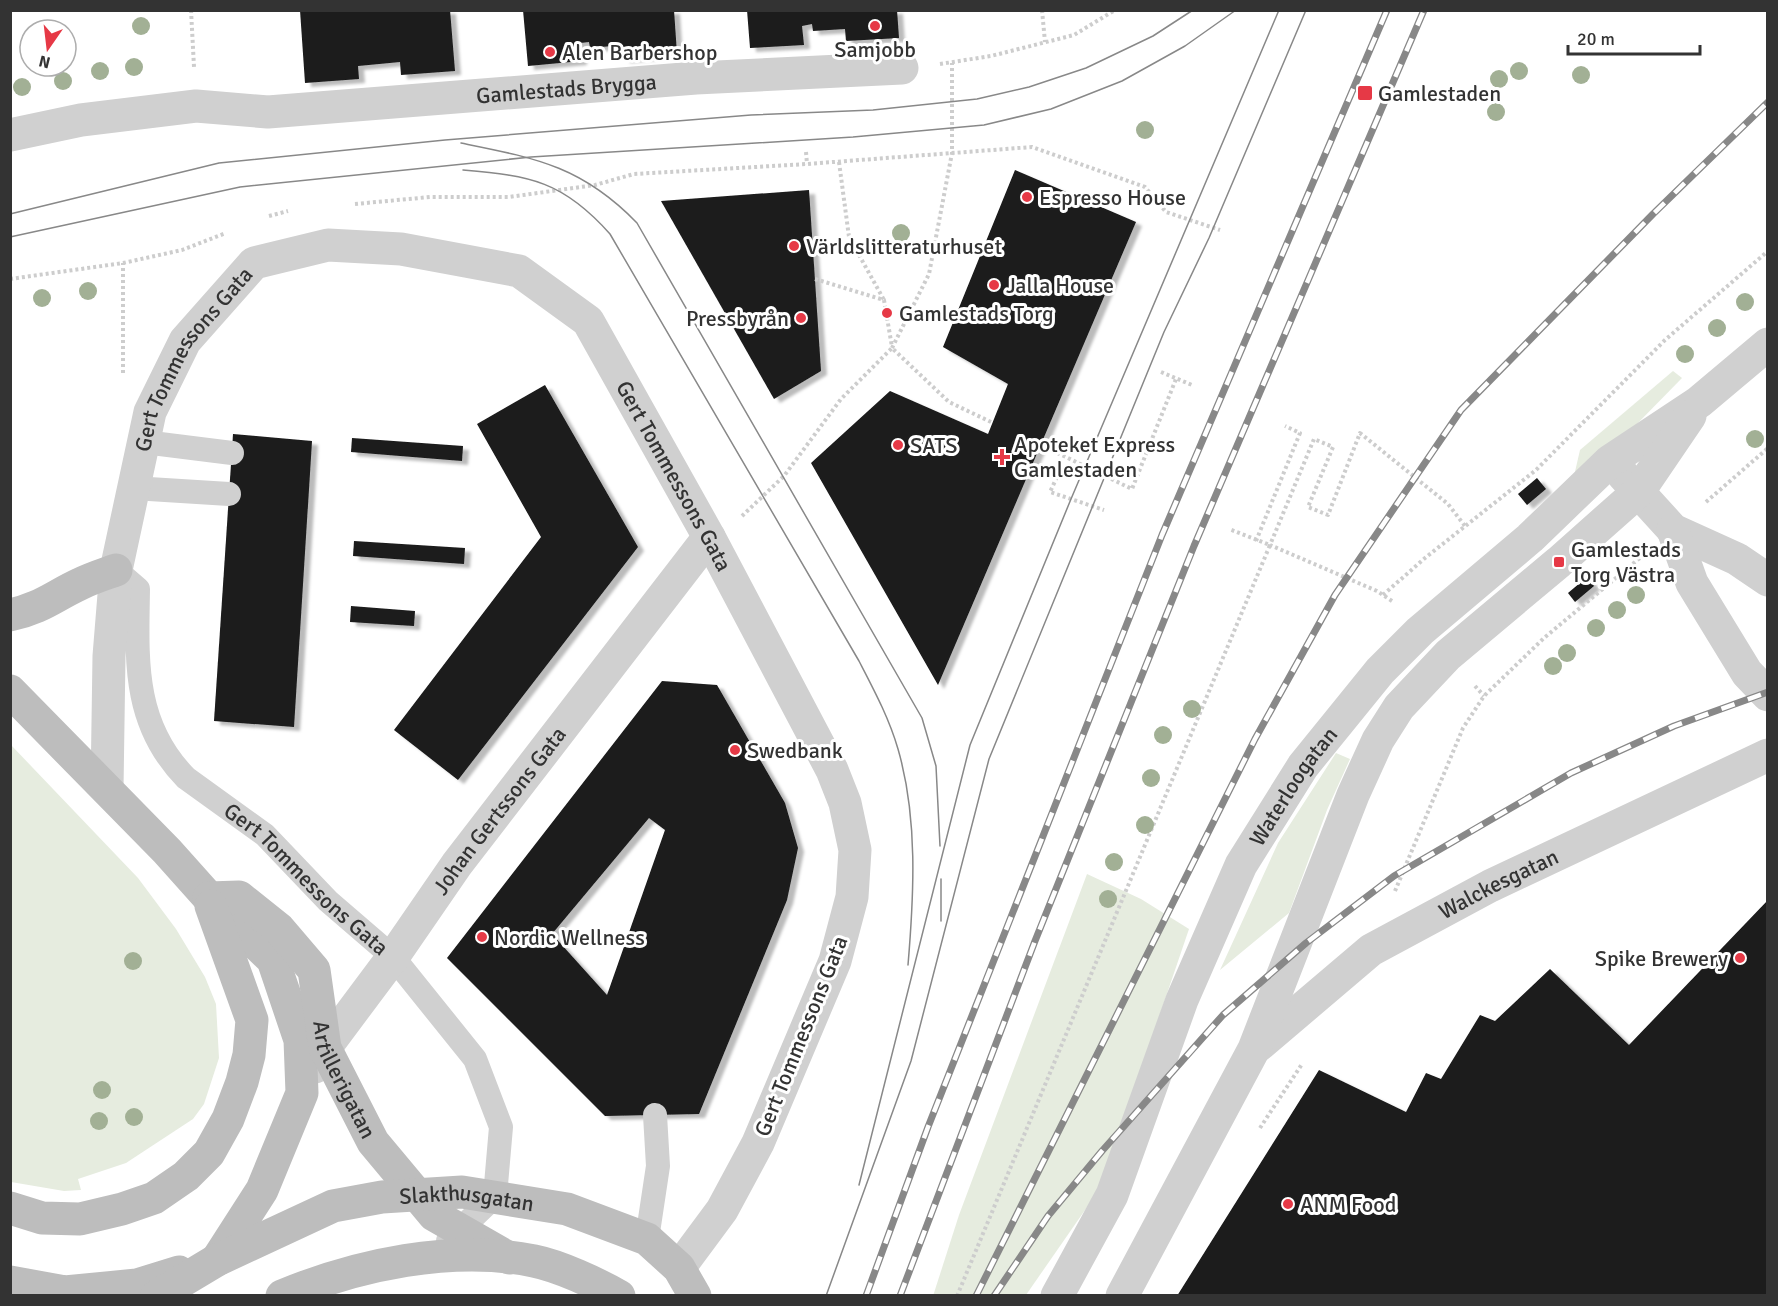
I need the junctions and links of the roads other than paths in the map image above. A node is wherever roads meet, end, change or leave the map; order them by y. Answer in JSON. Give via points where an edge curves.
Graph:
{"nodes":[{"id":1,"x":902,"y":68,"type":"road end"},
{"id":2,"x":10,"y":135,"type":"edge"},
{"id":3,"x":1767,"y":344,"type":"edge"},
{"id":4,"x":1699,"y":402,"type":"junction"},
{"id":5,"x":144,"y":442,"type":"junction"},
{"id":6,"x":232,"y":453,"type":"dead end"},
{"id":7,"x":1610,"y":461,"type":"junction"},
{"id":8,"x":133,"y":488,"type":"junction"},
{"id":9,"x":1639,"y":491,"type":"junction"},
{"id":10,"x":229,"y":494,"type":"dead end"},
{"id":11,"x":1673,"y":530,"type":"junction"},
{"id":12,"x":709,"y":537,"type":"junction"},
{"id":13,"x":117,"y":570,"type":"junction"},
{"id":14,"x":1767,"y":580,"type":"edge"},
{"id":15,"x":10,"y":615,"type":"edge"},
{"id":16,"x":10,"y":691,"type":"edge"},
{"id":17,"x":1767,"y":695,"type":"edge"},
{"id":18,"x":1767,"y":755,"type":"edge"},
{"id":19,"x":107,"y":789,"type":"junction"},
{"id":20,"x":209,"y":898,"type":"junction"},
{"id":21,"x":393,"y":957,"type":"junction"},
{"id":22,"x":325,"y":1048,"type":"junction"},
{"id":23,"x":1254,"y":1049,"type":"junction"},
{"id":24,"x":302,"y":1093,"type":"junction"},
{"id":25,"x":655,"y":1115,"type":"dead end"},
{"id":26,"x":418,"y":1195,"type":"junction"},
{"id":27,"x":495,"y":1196,"type":"junction"},
{"id":28,"x":10,"y":1208,"type":"edge"},
{"id":29,"x":460,"y":1230,"type":"junction"},
{"id":30,"x":647,"y":1239,"type":"junction"},
{"id":31,"x":431,"y":1257,"type":"junction"},
{"id":32,"x":509,"y":1258,"type":"junction"},
{"id":33,"x":217,"y":1260,"type":"junction"},
{"id":34,"x":10,"y":1282,"type":"edge"},
{"id":35,"x":687,"y":1282,"type":"edge"},
{"id":36,"x":157,"y":1296,"type":"edge"},
{"id":37,"x":282,"y":1296,"type":"edge"},
{"id":38,"x":619,"y":1296,"type":"edge"},
{"id":39,"x":1057,"y":1296,"type":"edge"},
{"id":40,"x":1122,"y":1296,"type":"edge"}],
"edges":[{"from":1,"to":2,"type":"street","name":"Gamlestads Brygga","via":[[696,78],[268,112],[196,106],[81,120]]},
{"from":3,"to":4,"type":"street","name":"Waterloogatan"},
{"from":4,"to":7,"type":"street","name":"Waterloogatan"},
{"from":4,"to":9,"type":"street","name":"Waterloogatan"},
{"from":5,"to":6,"type":"lane"},
{"from":5,"to":8,"type":"street","name":"Gert Tommessons Gata"},
{"from":5,"to":12,"type":"street","name":"Gert Tommessons Gata","via":[[150,412],[185,341],[254,263],[328,245],[401,249],[519,271],[588,321]]},
{"from":7,"to":9,"type":"street"},
{"from":7,"to":39,"type":"street","name":"Waterloogatan","via":[[1530,538],[1420,631],[1380,671],[1303,766],[1241,865],[1182,1000],[1112,1195]]},
{"from":8,"to":10,"type":"lane"},
{"from":8,"to":13,"type":"street","name":"Gert Tommessons Gata"},
{"from":9,"to":11,"type":"street"},
{"from":9,"to":23,"type":"street","name":"Waterloogatan","via":[[1448,655],[1399,707],[1378,740],[1353,795]]},
{"from":11,"to":14,"type":"street","via":[[1737,559]]},
{"from":11,"to":17,"type":"street","via":[[1692,584],[1747,674]]},
{"from":12,"to":21,"type":"street","name":"Johan Gertssons Gata","via":[[457,864]]},
{"from":12,"to":35,"type":"street","name":"Gert Tommessons Gata","via":[[832,770],[845,804],[855,850],[852,897],[835,961],[758,1143]]},
{"from":13,"to":15,"type":"main road","via":[[78,584],[28,611]]},
{"from":13,"to":19,"type":"street","name":"Gert Tommessons Gata","via":[[109,656]]},
{"from":13,"to":21,"type":"lane","name":"Gert Tommessons Gata","via":[[138,589],[139,687],[149,724],[175,767],[265,835],[328,901]]},
{"from":16,"to":19,"type":"main road","name":"Artillerigatan"},
{"from":18,"to":23,"type":"street","name":"Walckesgatan","via":[[1490,886],[1371,950]]},
{"from":19,"to":20,"type":"main road","name":"Artillerigatan"},
{"from":20,"to":22,"type":"main road","name":"Artillerigatan","via":[[239,897],[279,929],[314,970]]},
{"from":20,"to":24,"type":"main road","name":"Artillerigatan","via":[[273,960],[300,1040]]},
{"from":20,"to":28,"type":"main road","name":"Artillerigatan","via":[[252,1020],[242,1082],[209,1153],[186,1176],[154,1198],[122,1209],[80,1219],[42,1218]]},
{"from":21,"to":22,"type":"street","name":"Johan Gertssons Gata"},
{"from":21,"to":27,"type":"lane","name":"Gert Tommessons Gata","via":[[474,1059],[501,1127]]},
{"from":22,"to":24,"type":"street","name":"Johan Gertssons Gata"},
{"from":22,"to":26,"type":"main road","name":"Artillerigatan","via":[[374,1142]]},
{"from":23,"to":40,"type":"street","name":"Waterloogatan"},
{"from":24,"to":33,"type":"main road","name":"Artillerigatan","via":[[262,1190]]},
{"from":25,"to":30,"type":"lane","via":[[658,1166]]},
{"from":26,"to":27,"type":"main road","name":"Slakthusgatan","via":[[462,1192]]},
{"from":26,"to":29,"type":"main road","name":"Artillerigatan","via":[[434,1215]]},
{"from":26,"to":33,"type":"main road","name":"Slakthusgatan","via":[[333,1206]]},
{"from":27,"to":29,"type":"lane"},
{"from":27,"to":30,"type":"main road","name":"Slakthusgatan","via":[[567,1209]]},
{"from":29,"to":31,"type":"lane"},
{"from":29,"to":32,"type":"main road","name":"Artillerigatan"},
{"from":30,"to":35,"type":"main road","name":"Slakthusgatan"},
{"from":31,"to":32,"type":"main road"},
{"from":31,"to":37,"type":"main road","via":[[324,1278]]},
{"from":32,"to":38,"type":"main road","via":[[536,1261]]},
{"from":33,"to":34,"type":"main road","name":"Slakthusgatan","via":[[137,1285],[65,1292]]},
{"from":33,"to":36,"type":"main road","name":"Slakthusgatan"}]}
